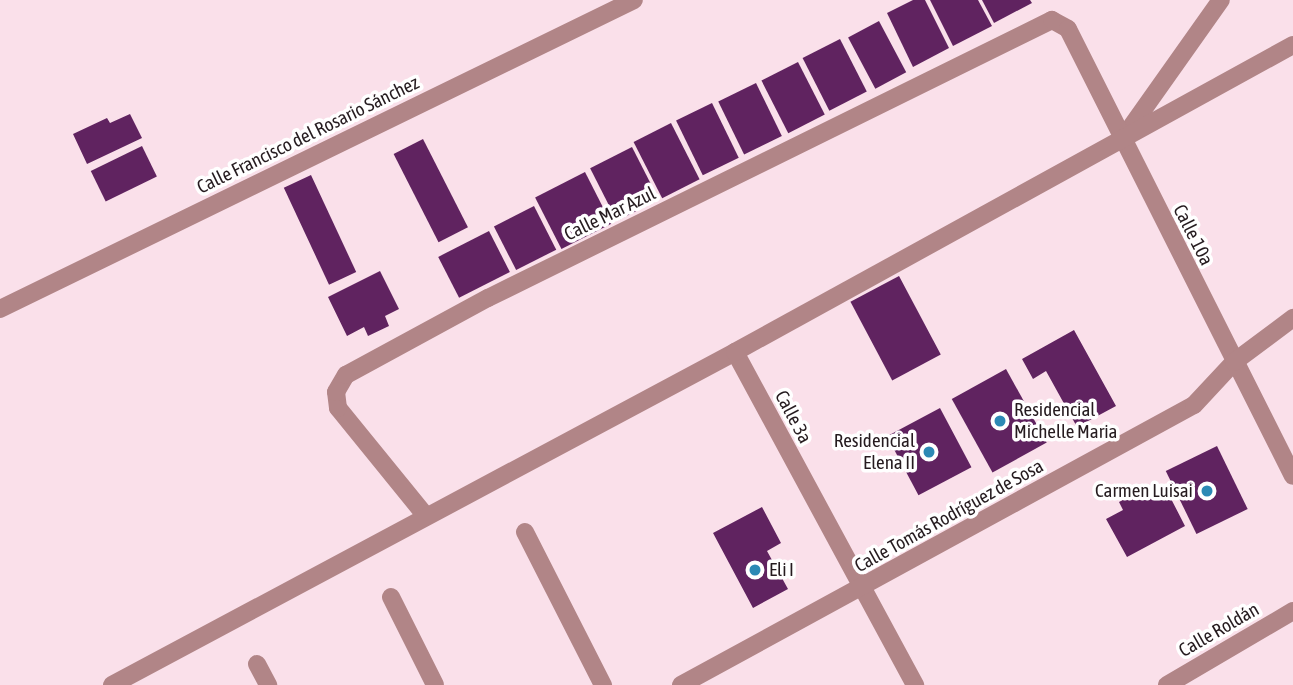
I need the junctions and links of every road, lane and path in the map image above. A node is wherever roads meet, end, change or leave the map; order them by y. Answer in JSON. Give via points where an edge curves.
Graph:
{"nodes":[{"id":1,"x":634,"y":0,"type":"edge"},
{"id":2,"x":1221,"y":0,"type":"edge"},
{"id":3,"x":1052,"y":20,"type":"joint"},
{"id":4,"x":1293,"y":45,"type":"edge"},
{"id":5,"x":1122,"y":140,"type":"junction"},
{"id":6,"x":0,"y":309,"type":"edge"},
{"id":7,"x":1293,"y":318,"type":"edge"},
{"id":8,"x":735,"y":352,"type":"junction"},
{"id":9,"x":1234,"y":362,"type":"junction"},
{"id":10,"x":1293,"y":476,"type":"edge"},
{"id":11,"x":425,"y":515,"type":"junction"},
{"id":12,"x":525,"y":531,"type":"dead end"},
{"id":13,"x":861,"y":589,"type":"junction"},
{"id":14,"x":391,"y":597,"type":"dead end"},
{"id":15,"x":1293,"y":611,"type":"edge"},
{"id":16,"x":257,"y":664,"type":"dead end"},
{"id":17,"x":112,"y":685,"type":"edge"},
{"id":18,"x":268,"y":685,"type":"edge"},
{"id":19,"x":435,"y":685,"type":"edge"},
{"id":20,"x":603,"y":685,"type":"edge"},
{"id":21,"x":681,"y":685,"type":"edge"},
{"id":22,"x":915,"y":685,"type":"edge"},
{"id":23,"x":1167,"y":685,"type":"edge"}],
"edges":[{"from":1,"to":6,"type":"street","name":"Calle Francisco del Rosario Sánchez"},
{"from":2,"to":5,"type":"street"},
{"from":3,"to":5,"type":"street","name":"Calle 10a","via":[[1068,29]]},
{"from":3,"to":11,"type":"street","name":"Calle Mar Azul","via":[[488,298],[346,375],[336,392],[338,408]]},
{"from":4,"to":5,"type":"street"},
{"from":5,"to":8,"type":"street"},
{"from":5,"to":9,"type":"street","name":"Calle 10a"},
{"from":7,"to":9,"type":"street","name":"Calle Tomás Rodríguez de Sosa"},
{"from":8,"to":11,"type":"street"},
{"from":8,"to":13,"type":"street","name":"Calle 3a"},
{"from":9,"to":10,"type":"street","name":"Calle 10a"},
{"from":9,"to":13,"type":"street","name":"Calle Tomás Rodríguez de Sosa","via":[[1194,405]]},
{"from":11,"to":17,"type":"street"},
{"from":12,"to":20,"type":"street"},
{"from":13,"to":21,"type":"street","name":"Calle Tomás Rodríguez de Sosa"},
{"from":13,"to":22,"type":"street","name":"Calle 3a"},
{"from":14,"to":19,"type":"street"},
{"from":15,"to":23,"type":"street","name":"Calle Roldán"},
{"from":16,"to":18,"type":"street"}]}
